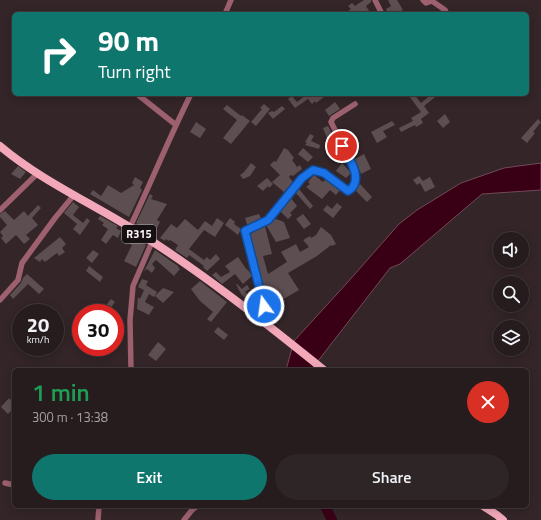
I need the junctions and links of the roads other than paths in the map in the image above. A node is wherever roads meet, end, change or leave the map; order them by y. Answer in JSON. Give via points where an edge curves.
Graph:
{"nodes":[{"id":1,"x":231,"y":0,"type":"edge"},
{"id":2,"x":375,"y":0,"type":"edge"},
{"id":3,"x":423,"y":0,"type":"edge"},
{"id":4,"x":226,"y":12,"type":"edge"},
{"id":5,"x":381,"y":12,"type":"edge"},
{"id":6,"x":446,"y":12,"type":"edge"},
{"id":7,"x":140,"y":96,"type":"edge"},
{"id":8,"x":190,"y":96,"type":"edge"},
{"id":9,"x":355,"y":104,"type":"dead end"},
{"id":10,"x":176,"y":125,"type":"junction"},
{"id":11,"x":0,"y":146,"type":"edge"},
{"id":12,"x":38,"y":173,"type":"junction"},
{"id":13,"x":74,"y":195,"type":"junction"},
{"id":14,"x":0,"y":210,"type":"edge"},
{"id":15,"x":130,"y":227,"type":"junction"},
{"id":16,"x":152,"y":242,"type":"junction"},
{"id":17,"x":0,"y":300,"type":"edge"},
{"id":18,"x":257,"y":317,"type":"junction"},
{"id":19,"x":131,"y":368,"type":"edge"},
{"id":20,"x":322,"y":368,"type":"edge"},
{"id":21,"x":6,"y":483,"type":"dead end"},
{"id":22,"x":12,"y":484,"type":"edge"},
{"id":23,"x":99,"y":508,"type":"edge"},
{"id":24,"x":194,"y":508,"type":"edge"},
{"id":25,"x":486,"y":508,"type":"edge"},
{"id":26,"x":98,"y":520,"type":"edge"},
{"id":27,"x":184,"y":520,"type":"edge"},
{"id":28,"x":503,"y":520,"type":"edge"}],
"edges":[{"from":1,"to":4,"type":"street"},
{"from":2,"to":5,"type":"street"},
{"from":3,"to":6,"type":"street","via":[[426,3],[432,2]]},
{"from":7,"to":10,"type":"street"},
{"from":8,"to":10,"type":"street"},
{"from":9,"to":18,"type":"street","via":[[331,122],[356,175],[352,189],[348,191],[324,173],[313,170],[302,178],[268,220],[245,231],[264,306],[263,312]]},
{"from":10,"to":15,"type":"street"},
{"from":11,"to":12,"type":"main road","number":"R315"},
{"from":12,"to":13,"type":"main road","number":"R315"},
{"from":12,"to":14,"type":"street"},
{"from":13,"to":15,"type":"main road","number":"R315"},
{"from":13,"to":17,"type":"street","via":[[22,263],[18,280]]},
{"from":15,"to":16,"type":"main road","number":"R315"},
{"from":16,"to":18,"type":"main road","number":"R315"},
{"from":16,"to":19,"type":"street","via":[[133,286],[130,320]]},
{"from":18,"to":20,"type":"main road","number":"R315"},
{"from":21,"to":22,"type":"street"},
{"from":23,"to":26,"type":"street"},
{"from":24,"to":27,"type":"street"},
{"from":25,"to":28,"type":"main road"}]}
